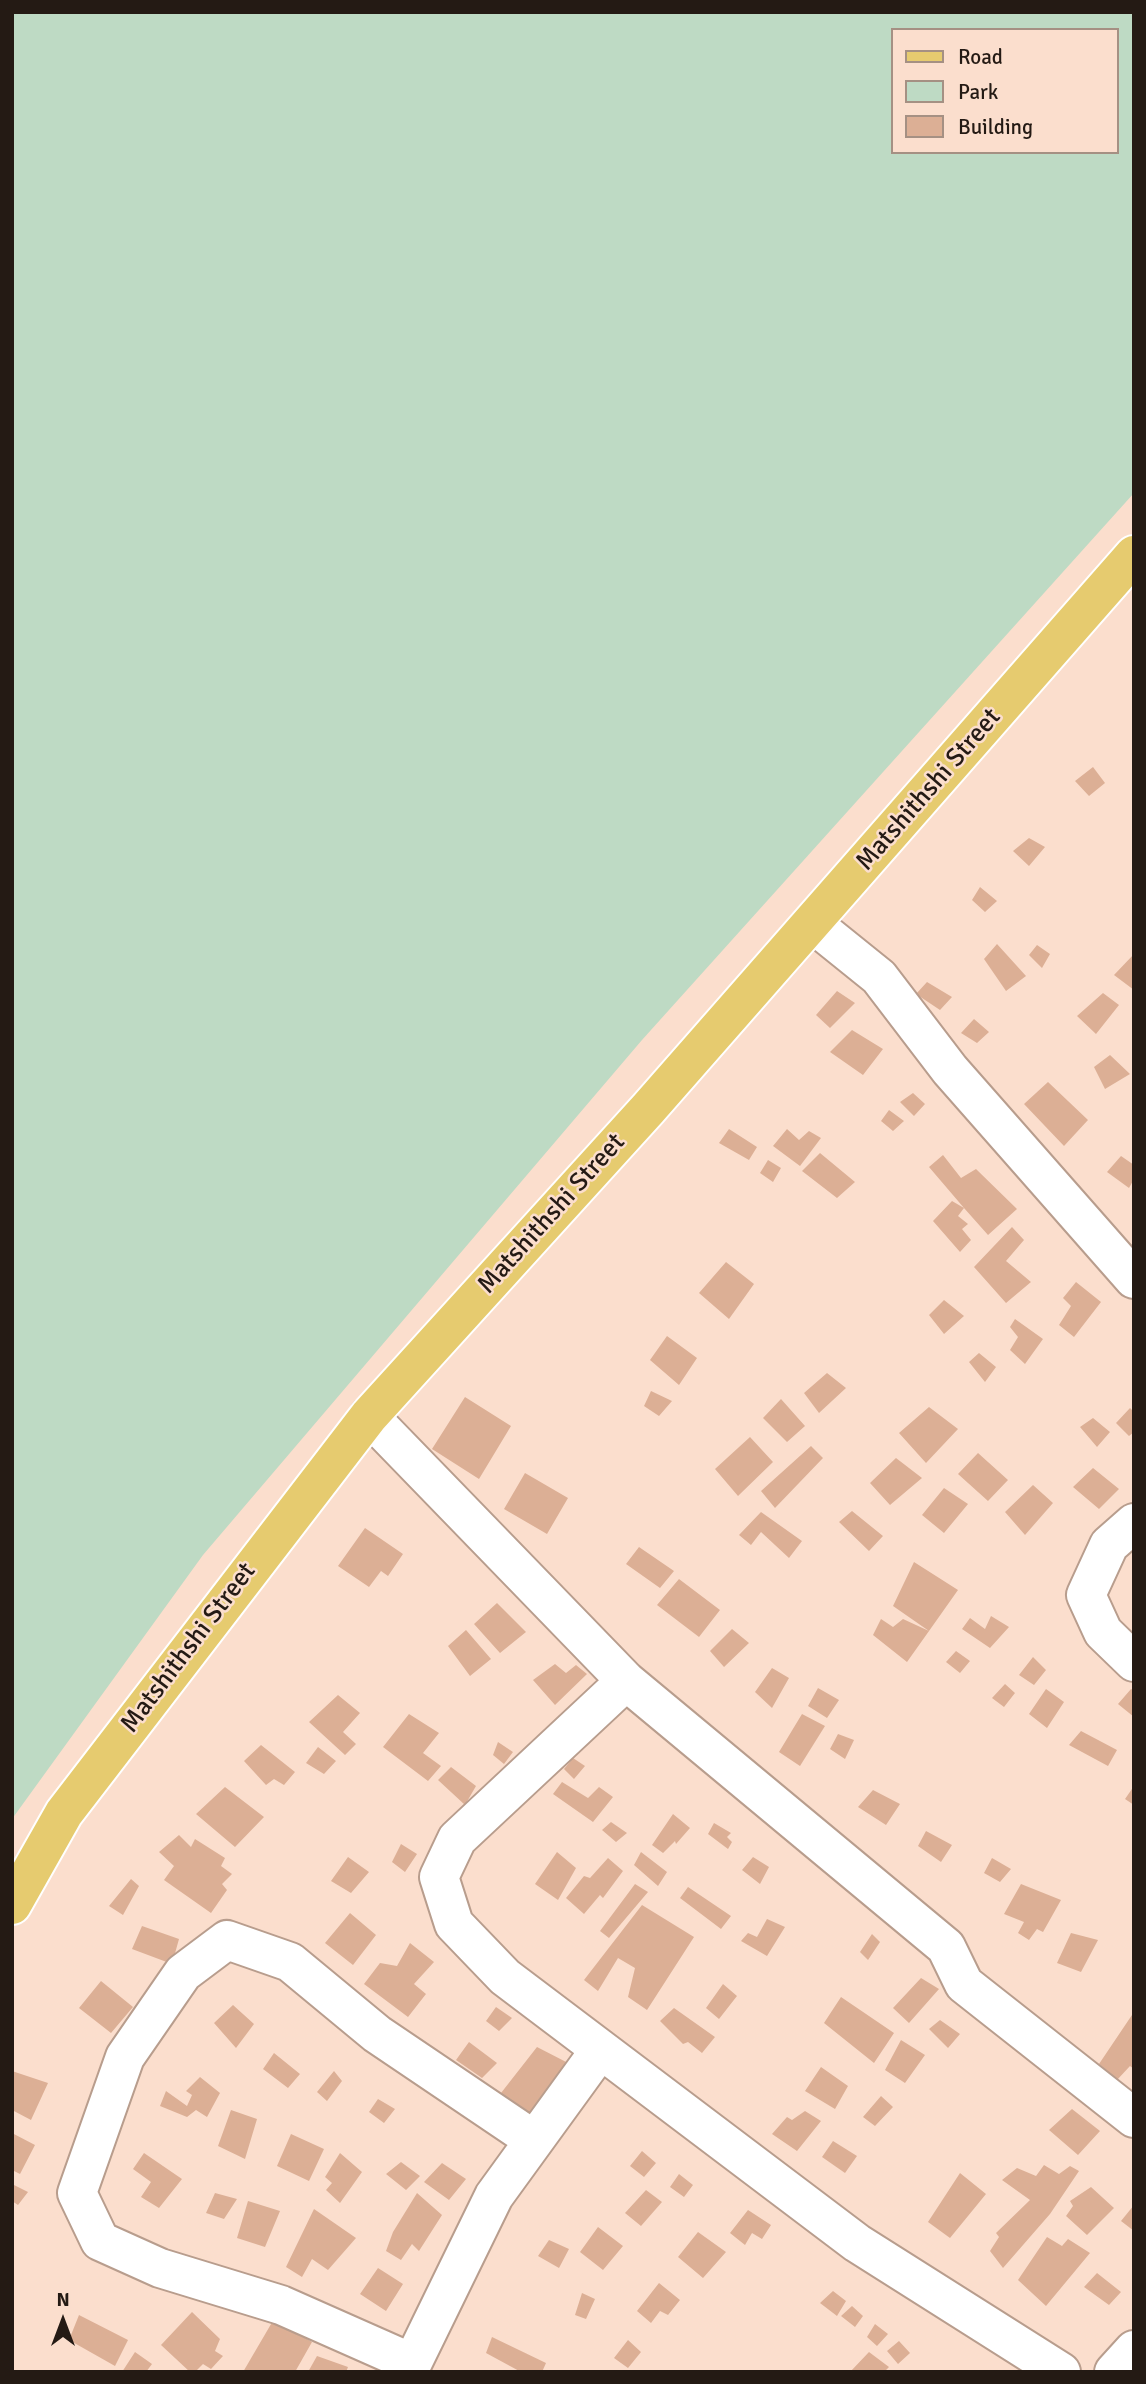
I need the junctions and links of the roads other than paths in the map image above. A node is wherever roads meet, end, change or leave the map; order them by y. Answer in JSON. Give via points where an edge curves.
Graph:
{"nodes":[{"id":1,"x":1134,"y":555,"type":"edge"},
{"id":2,"x":812,"y":923,"type":"junction"},
{"id":3,"x":1134,"y":1279,"type":"edge"},
{"id":4,"x":369,"y":1416,"type":"junction"},
{"id":5,"x":1134,"y":1523,"type":"edge"},
{"id":6,"x":1134,"y":1662,"type":"edge"},
{"id":7,"x":626,"y":1681,"type":"junction"},
{"id":8,"x":12,"y":1905,"type":"edge"},
{"id":9,"x":600,"y":2050,"type":"junction"},
{"id":10,"x":1134,"y":2118,"type":"edge"},
{"id":11,"x":534,"y":2140,"type":"junction"},
{"id":12,"x":1134,"y":2350,"type":"edge"},
{"id":13,"x":410,"y":2367,"type":"edge"},
{"id":14,"x":1061,"y":2372,"type":"edge"},
{"id":15,"x":1114,"y":2372,"type":"edge"}],
"edges":[{"from":1,"to":2,"type":"main road","name":"Matshithshi Street"},
{"from":2,"to":3,"type":"street","via":[[878,977],[950,1070]]},
{"from":2,"to":4,"type":"main road","name":"Matshithshi Street"},
{"from":4,"to":7,"type":"street"},
{"from":4,"to":8,"type":"main road","name":"Matshithshi Street","via":[[64,1813]]},
{"from":5,"to":6,"type":"street","via":[[1109,1545],[1086,1595],[1103,1632]]},
{"from":7,"to":9,"type":"street","via":[[457,1839],[439,1877],[454,1924],[505,1977]]},
{"from":7,"to":10,"type":"street","via":[[946,1947],[964,1984]]},
{"from":9,"to":11,"type":"street"},
{"from":9,"to":14,"type":"street","via":[[857,2243]]},
{"from":11,"to":13,"type":"street","via":[[494,2196]]},
{"from":11,"to":13,"type":"street","via":[[377,2034],[290,1962],[226,1940],[183,1973],[125,2057],[77,2193],[100,2241],[160,2269],[281,2305]]},
{"from":12,"to":15,"type":"street"}]}
